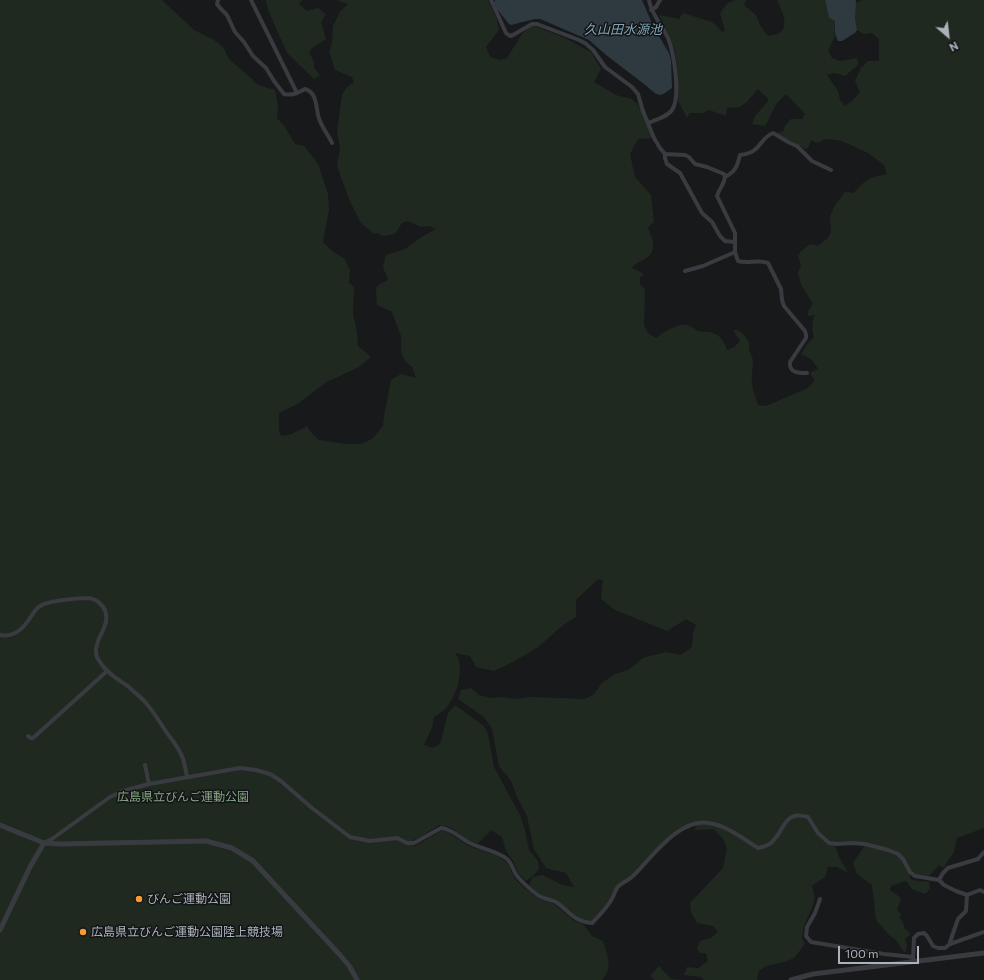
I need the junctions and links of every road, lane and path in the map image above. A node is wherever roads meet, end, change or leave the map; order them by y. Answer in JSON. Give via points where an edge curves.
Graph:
{"nodes":[{"id":1,"x":218,"y":0,"type":"edge"},
{"id":2,"x":251,"y":0,"type":"edge"},
{"id":3,"x":491,"y":0,"type":"edge"},
{"id":4,"x":648,"y":0,"type":"edge"},
{"id":5,"x":660,"y":0,"type":"edge"},
{"id":6,"x":651,"y":10,"type":"junction"},
{"id":7,"x":297,"y":93,"type":"junction"},
{"id":8,"x":648,"y":123,"type":"junction"},
{"id":9,"x":332,"y":143,"type":"dead end"},
{"id":10,"x":665,"y":154,"type":"junction"},
{"id":11,"x":831,"y":170,"type":"dead end"},
{"id":12,"x":726,"y":177,"type":"junction"},
{"id":13,"x":734,"y":242,"type":"junction"},
{"id":14,"x":735,"y":252,"type":"junction"},
{"id":15,"x":685,"y":271,"type":"dead end"},
{"id":16,"x":807,"y":373,"type":"dead end"},
{"id":17,"x":0,"y":635,"type":"edge"},
{"id":18,"x":107,"y":671,"type":"junction"},
{"id":19,"x":28,"y":736,"type":"dead end"},
{"id":20,"x":145,"y":765,"type":"dead end"},
{"id":21,"x":187,"y":777,"type":"junction"},
{"id":22,"x":149,"y":784,"type":"junction"},
{"id":23,"x":0,"y":825,"type":"edge"},
{"id":24,"x":44,"y":843,"type":"junction"},
{"id":25,"x":984,"y":852,"type":"edge"},
{"id":26,"x":939,"y":880,"type":"junction"},
{"id":27,"x":984,"y":892,"type":"edge"},
{"id":28,"x":967,"y":894,"type":"junction"},
{"id":29,"x":820,"y":899,"type":"dead end"},
{"id":30,"x":0,"y":930,"type":"edge"},
{"id":31,"x":984,"y":932,"type":"edge"},
{"id":32,"x":950,"y":944,"type":"junction"},
{"id":33,"x":984,"y":953,"type":"edge"},
{"id":34,"x":913,"y":959,"type":"junction"},
{"id":35,"x":357,"y":980,"type":"edge"},
{"id":36,"x":791,"y":980,"type":"edge"}],
"edges":[{"from":1,"to":7,"type":"street","via":[[217,4],[227,15],[235,32],[284,94]]},
{"from":2,"to":7,"type":"street"},
{"from":3,"to":8,"type":"street","via":[[506,33],[510,36],[532,24],[537,24],[585,43],[605,67],[638,94]]},
{"from":4,"to":6,"type":"street"},
{"from":5,"to":6,"type":"street"},
{"from":6,"to":8,"type":"street","via":[[668,38],[676,84],[673,110],[668,115]]},
{"from":7,"to":9,"type":"street","via":[[305,89],[312,92],[320,123]]},
{"from":8,"to":10,"type":"street"},
{"from":10,"to":12,"type":"street","via":[[685,155],[695,164]]},
{"from":10,"to":13,"type":"street","via":[[667,164],[680,173],[702,213],[712,222],[720,236],[725,241]]},
{"from":11,"to":12,"type":"street","via":[[812,161],[797,146],[773,133],[754,151],[740,155],[736,168]]},
{"from":12,"to":13,"type":"street","via":[[717,196],[735,233]]},
{"from":13,"to":14,"type":"street"},
{"from":14,"to":15,"type":"street"},
{"from":14,"to":16,"type":"street","via":[[738,260],[743,262],[768,263],[781,289],[784,306],[806,335],[790,366],[797,373]]},
{"from":17,"to":18,"type":"street","via":[[12,635],[19,631],[41,605],[90,598],[98,601],[106,613],[107,620],[96,652],[101,665]]},
{"from":18,"to":19,"type":"street","via":[[33,738]]},
{"from":18,"to":21,"type":"street","via":[[146,702],[178,748]]},
{"from":20,"to":22,"type":"street"},
{"from":21,"to":22,"type":"street"},
{"from":21,"to":26,"type":"street","via":[[240,768],[270,774],[350,837],[359,839],[370,841],[397,838],[414,843],[441,828],[454,832],[468,843],[501,854],[511,863],[517,877],[540,897],[555,902],[574,918],[584,922],[592,923],[611,901],[617,888],[632,877],[671,836],[696,823],[709,822],[724,828],[758,848],[772,842],[788,819],[801,815],[808,817],[818,833],[830,843],[865,844],[888,850],[903,858],[915,876]]},
{"from":22,"to":24,"type":"street","via":[[110,797]]},
{"from":23,"to":24,"type":"street"},
{"from":24,"to":30,"type":"street"},
{"from":24,"to":35,"type":"street","via":[[206,841],[232,848],[253,861],[340,955]]},
{"from":25,"to":26,"type":"street","via":[[978,859],[948,868]]},
{"from":26,"to":28,"type":"street","via":[[944,885]]},
{"from":27,"to":28,"type":"street","via":[[980,890]]},
{"from":28,"to":32,"type":"street","via":[[966,911],[958,919]]},
{"from":29,"to":34,"type":"street","via":[[807,927],[806,936],[811,942]]},
{"from":31,"to":32,"type":"street"},
{"from":32,"to":34,"type":"street","via":[[945,948],[938,948],[933,946],[924,933],[918,934],[914,938]]},
{"from":33,"to":34,"type":"street"},
{"from":34,"to":36,"type":"street","via":[[813,974]]}]}
